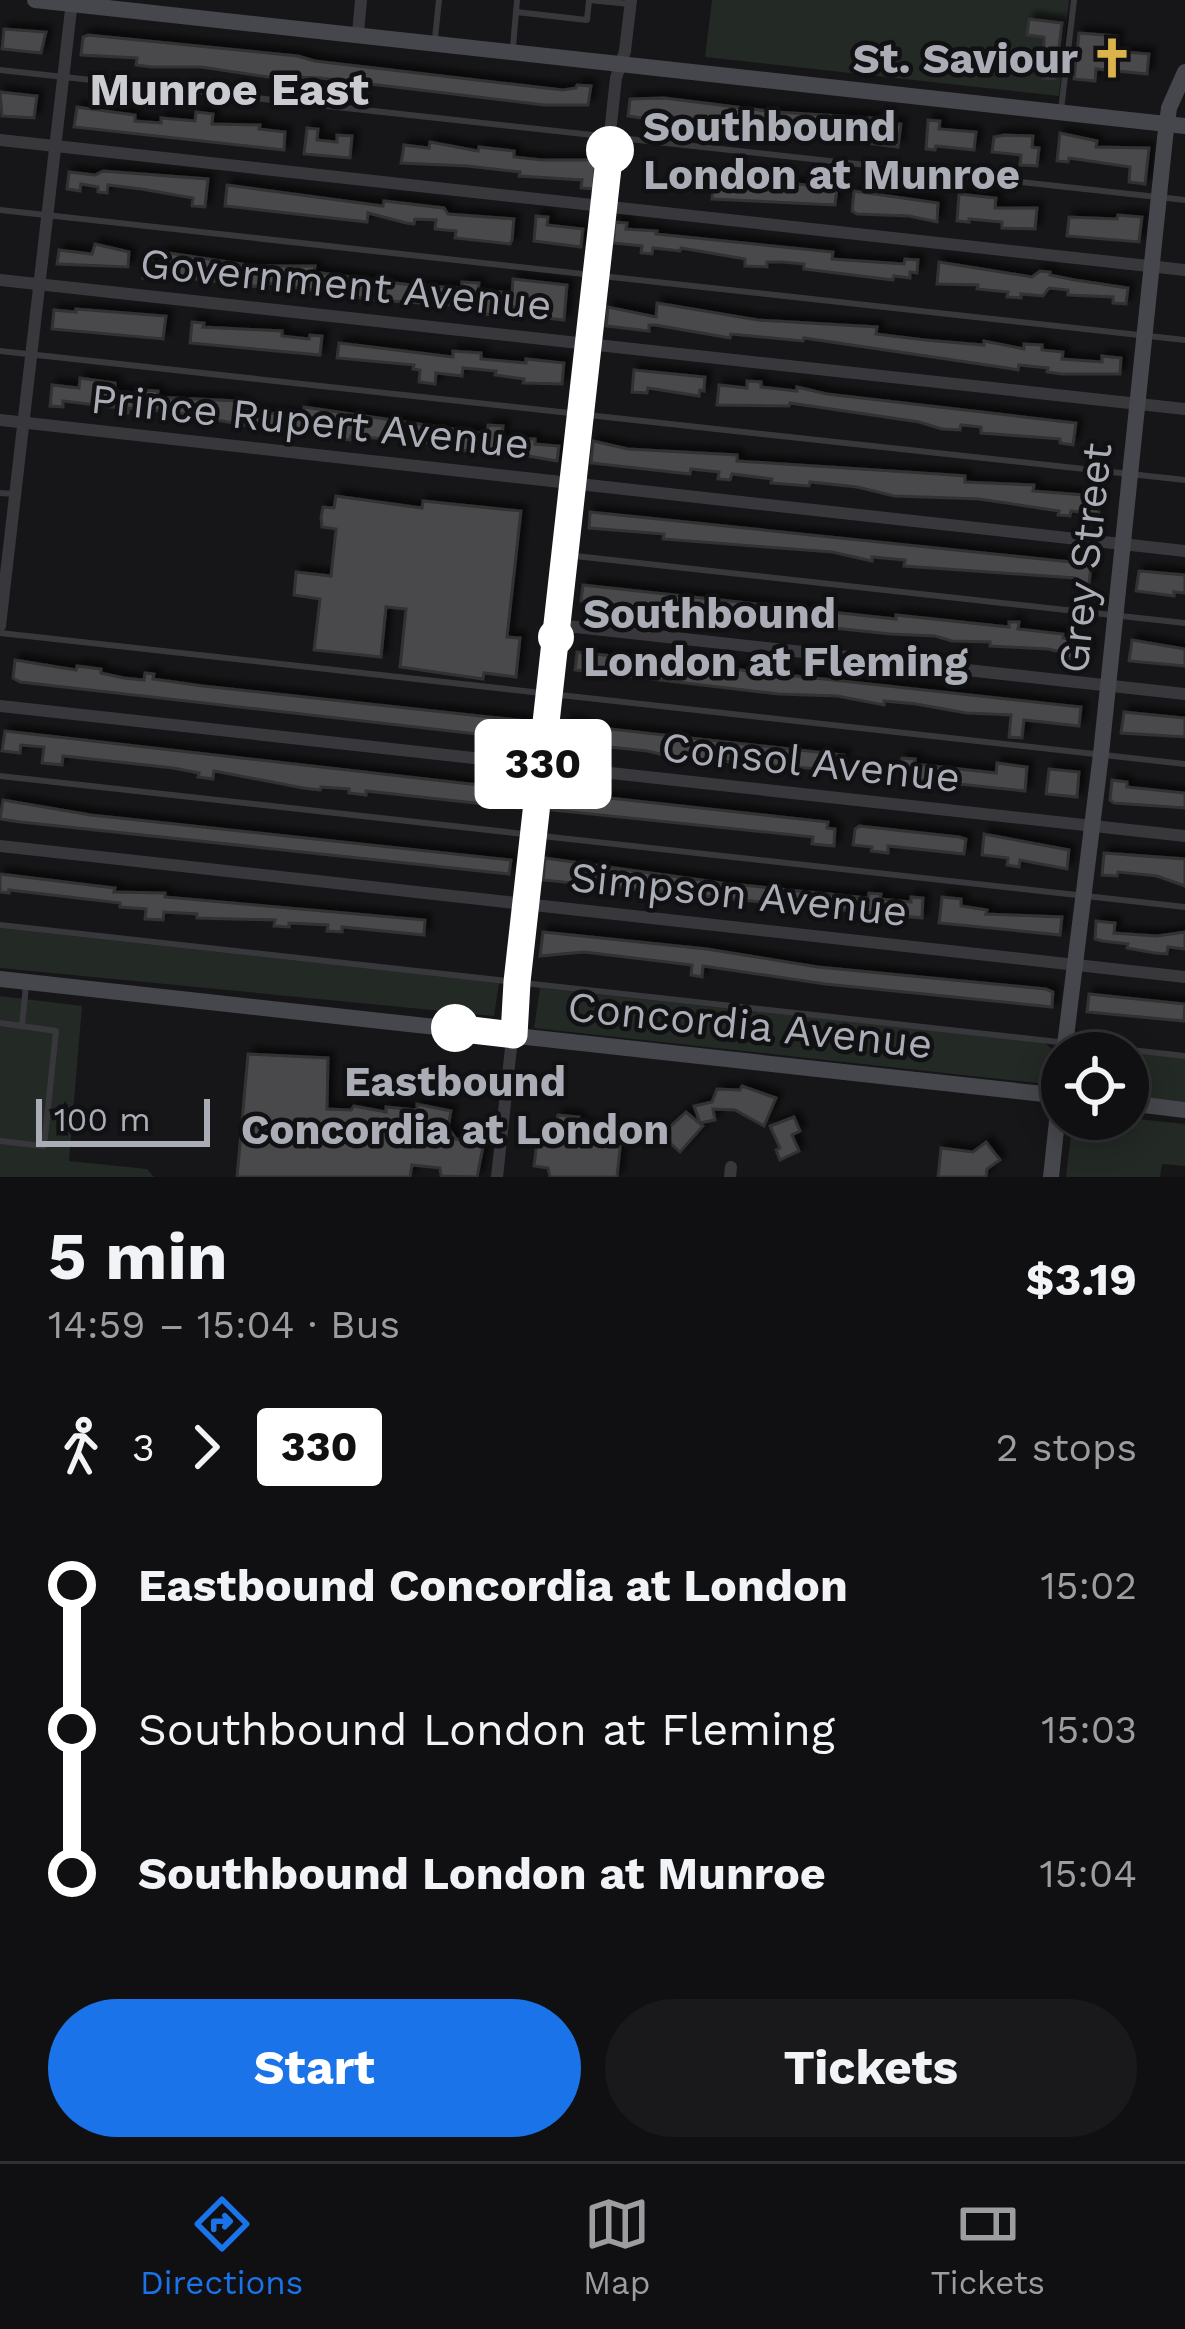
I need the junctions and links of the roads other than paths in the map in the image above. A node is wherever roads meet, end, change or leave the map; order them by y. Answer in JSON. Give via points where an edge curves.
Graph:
{"nodes":[{"id":1,"x":35,"y":0,"type":"edge"},
{"id":2,"x":361,"y":0,"type":"edge"},
{"id":3,"x":439,"y":0,"type":"edge"},
{"id":4,"x":517,"y":0,"type":"edge"},
{"id":5,"x":589,"y":0,"type":"edge"},
{"id":6,"x":1074,"y":0,"type":"edge"},
{"id":7,"x":71,"y":2,"type":"edge"},
{"id":8,"x":630,"y":2,"type":"edge"},
{"id":9,"x":515,"y":12,"type":"junction"},
{"id":10,"x":358,"y":33,"type":"junction"},
{"id":11,"x":435,"y":42,"type":"junction"},
{"id":12,"x":513,"y":50,"type":"junction"},
{"id":13,"x":622,"y":63,"type":"junction"},
{"id":14,"x":0,"y":70,"type":"edge"},
{"id":15,"x":1185,"y":72,"type":"edge"},
{"id":16,"x":63,"y":76,"type":"junction"},
{"id":17,"x":1061,"y":112,"type":"junction"},
{"id":18,"x":1176,"y":125,"type":"edge"},
{"id":19,"x":611,"y":137,"type":"junction"},
{"id":20,"x":0,"y":140,"type":"edge"},
{"id":21,"x":55,"y":146,"type":"junction"},
{"id":22,"x":1160,"y":197,"type":"junction"},
{"id":23,"x":1185,"y":200,"type":"edge"},
{"id":24,"x":604,"y":207,"type":"junction"},
{"id":25,"x":0,"y":210,"type":"edge"},
{"id":26,"x":47,"y":215,"type":"junction"},
{"id":27,"x":1153,"y":266,"type":"junction"},
{"id":28,"x":1185,"y":270,"type":"edge"},
{"id":29,"x":596,"y":275,"type":"junction"},
{"id":30,"x":0,"y":280,"type":"edge"},
{"id":31,"x":41,"y":284,"type":"junction"},
{"id":32,"x":1145,"y":335,"type":"junction"},
{"id":33,"x":1185,"y":340,"type":"edge"},
{"id":34,"x":588,"y":344,"type":"junction"},
{"id":35,"x":0,"y":351,"type":"edge"},
{"id":36,"x":32,"y":354,"type":"junction"},
{"id":37,"x":1137,"y":404,"type":"junction"},
{"id":38,"x":1185,"y":410,"type":"edge"},
{"id":39,"x":581,"y":414,"type":"junction"},
{"id":40,"x":0,"y":420,"type":"edge"},
{"id":41,"x":22,"y":423,"type":"junction"},
{"id":42,"x":1130,"y":474,"type":"junction"},
{"id":43,"x":1185,"y":480,"type":"edge"},
{"id":44,"x":574,"y":483,"type":"junction"},
{"id":45,"x":7,"y":494,"type":"edge"},
{"id":46,"x":1122,"y":544,"type":"junction"},
{"id":47,"x":1185,"y":551,"type":"edge"},
{"id":48,"x":566,"y":555,"type":"junction"},
{"id":49,"x":3,"y":563,"type":"edge"},
{"id":50,"x":1114,"y":615,"type":"junction"},
{"id":51,"x":1185,"y":623,"type":"edge"},
{"id":52,"x":558,"y":625,"type":"junction"},
{"id":53,"x":0,"y":630,"type":"edge"},
{"id":54,"x":1107,"y":685,"type":"junction"},
{"id":55,"x":550,"y":694,"type":"junction"},
{"id":56,"x":1185,"y":694,"type":"edge"},
{"id":57,"x":0,"y":706,"type":"edge"},
{"id":58,"x":1101,"y":754,"type":"junction"},
{"id":59,"x":1185,"y":764,"type":"edge"},
{"id":60,"x":542,"y":766,"type":"junction"},
{"id":61,"x":0,"y":776,"type":"edge"},
{"id":62,"x":1090,"y":826,"type":"junction"},
{"id":63,"x":535,"y":835,"type":"junction"},
{"id":64,"x":1185,"y":836,"type":"edge"},
{"id":65,"x":0,"y":845,"type":"edge"},
{"id":66,"x":1084,"y":895,"type":"junction"},
{"id":67,"x":526,"y":904,"type":"junction"},
{"id":68,"x":1185,"y":907,"type":"edge"},
{"id":69,"x":0,"y":925,"type":"edge"},
{"id":70,"x":1076,"y":964,"type":"junction"},
{"id":71,"x":1185,"y":977,"type":"edge"},
{"id":72,"x":0,"y":979,"type":"edge"},
{"id":73,"x":27,"y":982,"type":"junction"},
{"id":74,"x":517,"y":982,"type":"junction"},
{"id":75,"x":0,"y":1023,"type":"edge"},
{"id":76,"x":22,"y":1025,"type":"junction"},
{"id":77,"x":1067,"y":1032,"type":"edge"},
{"id":78,"x":514,"y":1035,"type":"junction"},
{"id":79,"x":1041,"y":1045,"type":"edge"},
{"id":80,"x":1149,"y":1054,"type":"edge"},
{"id":81,"x":1185,"y":1056,"type":"edge"},
{"id":82,"x":406,"y":1075,"type":"dead end"},
{"id":83,"x":507,"y":1086,"type":"junction"},
{"id":84,"x":1041,"y":1094,"type":"edge"},
{"id":85,"x":1149,"y":1106,"type":"edge"},
{"id":86,"x":1185,"y":1110,"type":"edge"},
{"id":87,"x":1056,"y":1140,"type":"edge"},
{"id":88,"x":0,"y":1141,"type":"edge"},
{"id":89,"x":497,"y":1177,"type":"edge"},
{"id":90,"x":1052,"y":1177,"type":"edge"}],
"edges":[{"from":1,"to":7,"type":"street"},
{"from":2,"to":10,"type":"street"},
{"from":3,"to":11,"type":"lane"},
{"from":4,"to":9,"type":"lane"},
{"from":5,"to":8,"type":"lane"},
{"from":5,"to":9,"type":"lane","via":[[586,20]]},
{"from":6,"to":17,"type":"lane"},
{"from":7,"to":10,"type":"street","via":[[216,11]]},
{"from":7,"to":16,"type":"street"},
{"from":8,"to":13,"type":"street"},
{"from":9,"to":12,"type":"lane"},
{"from":10,"to":11,"type":"street"},
{"from":11,"to":12,"type":"street"},
{"from":12,"to":13,"type":"street"},
{"from":13,"to":17,"type":"street"},
{"from":13,"to":19,"type":"street"},
{"from":14,"to":16,"type":"lane"},
{"from":15,"to":18,"type":"street","name":"Grey Street","via":[[1169,108]]},
{"from":16,"to":19,"type":"lane"},
{"from":16,"to":21,"type":"street"},
{"from":17,"to":18,"type":"street"},
{"from":18,"to":22,"type":"street","name":"Grey Street"},
{"from":19,"to":22,"type":"lane"},
{"from":19,"to":24,"type":"street"},
{"from":20,"to":21,"type":"street"},
{"from":21,"to":24,"type":"street"},
{"from":21,"to":26,"type":"street"},
{"from":22,"to":23,"type":"lane"},
{"from":22,"to":27,"type":"street","name":"Grey Street"},
{"from":24,"to":27,"type":"street"},
{"from":24,"to":29,"type":"street"},
{"from":25,"to":26,"type":"lane"},
{"from":26,"to":29,"type":"lane"},
{"from":26,"to":31,"type":"street"},
{"from":27,"to":28,"type":"street"},
{"from":27,"to":32,"type":"street","name":"Grey Street"},
{"from":29,"to":32,"type":"lane"},
{"from":29,"to":34,"type":"street"},
{"from":30,"to":31,"type":"street","name":"Government Avenue"},
{"from":31,"to":34,"type":"street","name":"Government Avenue"},
{"from":31,"to":36,"type":"street"},
{"from":32,"to":33,"type":"lane"},
{"from":32,"to":37,"type":"street","name":"Grey Street"},
{"from":34,"to":37,"type":"street","name":"Government Avenue"},
{"from":34,"to":39,"type":"street"},
{"from":35,"to":36,"type":"lane"},
{"from":36,"to":39,"type":"lane"},
{"from":36,"to":41,"type":"street"},
{"from":37,"to":38,"type":"street","name":"Government Avenue"},
{"from":37,"to":42,"type":"street","name":"Grey Street"},
{"from":39,"to":42,"type":"lane"},
{"from":39,"to":44,"type":"street"},
{"from":40,"to":41,"type":"street","name":"Prince Rupert Avenue"},
{"from":41,"to":44,"type":"street","name":"Prince Rupert Avenue"},
{"from":41,"to":45,"type":"street"},
{"from":42,"to":43,"type":"lane"},
{"from":42,"to":46,"type":"street","name":"Grey Street"},
{"from":44,"to":46,"type":"street","name":"Prince Rupert Avenue"},
{"from":44,"to":48,"type":"street"},
{"from":45,"to":49,"type":"street"},
{"from":46,"to":47,"type":"street","name":"Prince Rupert Avenue"},
{"from":46,"to":50,"type":"street","name":"Grey Street"},
{"from":48,"to":50,"type":"lane"},
{"from":48,"to":52,"type":"street"},
{"from":49,"to":53,"type":"street"},
{"from":50,"to":51,"type":"lane"},
{"from":50,"to":54,"type":"street","name":"Grey Street"},
{"from":52,"to":54,"type":"street"},
{"from":52,"to":55,"type":"street"},
{"from":53,"to":55,"type":"lane"},
{"from":54,"to":56,"type":"street"},
{"from":54,"to":58,"type":"street","name":"Grey Street"},
{"from":55,"to":58,"type":"lane"},
{"from":55,"to":60,"type":"street"},
{"from":57,"to":60,"type":"street","name":"Consol Avenue"},
{"from":58,"to":59,"type":"lane"},
{"from":58,"to":62,"type":"street","name":"Grey Street"},
{"from":60,"to":62,"type":"street","name":"Consol Avenue"},
{"from":60,"to":63,"type":"street"},
{"from":61,"to":63,"type":"lane"},
{"from":62,"to":64,"type":"street","name":"Consol Avenue"},
{"from":62,"to":66,"type":"street","name":"Grey Street"},
{"from":63,"to":66,"type":"lane"},
{"from":63,"to":67,"type":"street"},
{"from":65,"to":67,"type":"street","name":"Simpson Avenue"},
{"from":66,"to":68,"type":"lane"},
{"from":66,"to":70,"type":"street","name":"Grey Street"},
{"from":67,"to":70,"type":"street","name":"Simpson Avenue"},
{"from":67,"to":74,"type":"street"},
{"from":69,"to":74,"type":"lane"},
{"from":70,"to":71,"type":"street","name":"Simpson Avenue"},
{"from":70,"to":77,"type":"street","name":"Grey Street"},
{"from":72,"to":73,"type":"street","name":"Concordia Avenue"},
{"from":73,"to":76,"type":"lane"},
{"from":73,"to":78,"type":"street","name":"Concordia Avenue"},
{"from":74,"to":78,"type":"street"},
{"from":74,"to":79,"type":"lane"},
{"from":75,"to":76,"type":"lane"},
{"from":76,"to":88,"type":"lane","via":[[56,1030],[44,1146]]},
{"from":78,"to":83,"type":"street"},
{"from":78,"to":84,"type":"street","name":"Concordia Avenue"},
{"from":80,"to":81,"type":"lane"},
{"from":82,"to":83,"type":"lane"},
{"from":83,"to":89,"type":"street"},
{"from":85,"to":86,"type":"street"},
{"from":87,"to":90,"type":"street"}]}
